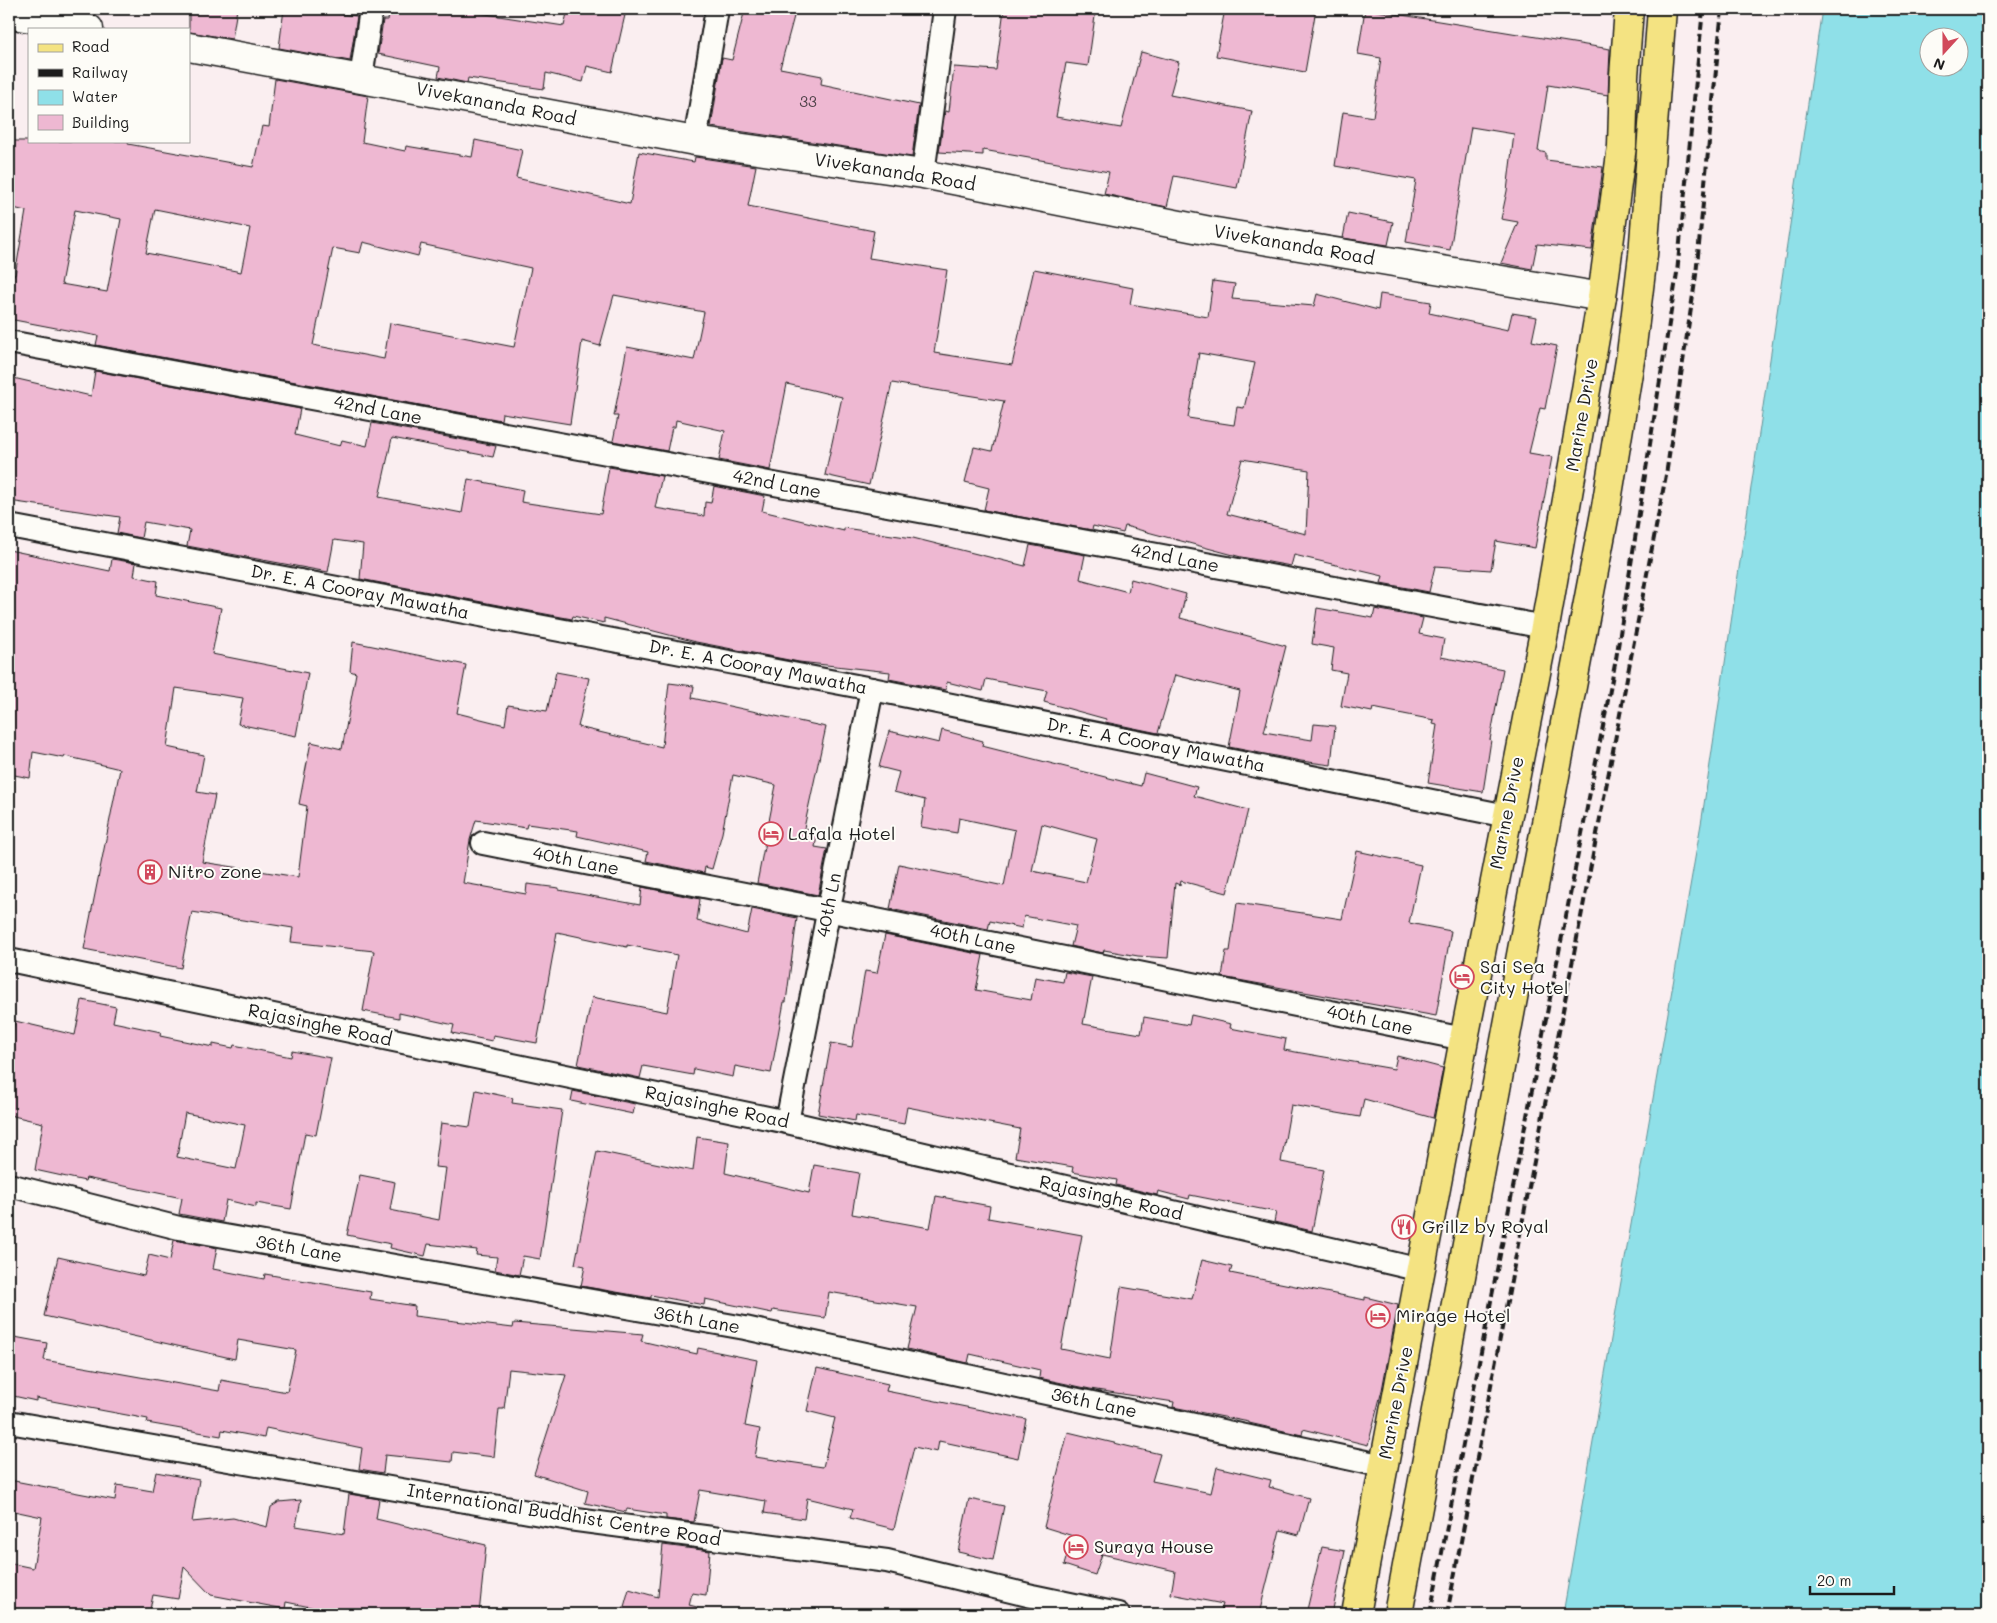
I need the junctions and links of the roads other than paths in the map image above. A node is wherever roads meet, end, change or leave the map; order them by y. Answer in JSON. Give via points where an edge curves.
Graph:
{"nodes":[{"id":1,"x":371,"y":9,"type":"edge"},
{"id":2,"x":717,"y":9,"type":"edge"},
{"id":3,"x":945,"y":9,"type":"edge"},
{"id":4,"x":1629,"y":9,"type":"edge"},
{"id":5,"x":1662,"y":9,"type":"edge"},
{"id":6,"x":9,"y":14,"type":"edge"},
{"id":7,"x":84,"y":28,"type":"edge"},
{"id":8,"x":190,"y":47,"type":"edge"},
{"id":9,"x":361,"y":78,"type":"junction"},
{"id":10,"x":695,"y":141,"type":"junction"},
{"id":11,"x":923,"y":174,"type":"junction"},
{"id":12,"x":1602,"y":297,"type":"junction"},
{"id":13,"x":9,"y":342,"type":"edge"},
{"id":14,"x":9,"y":526,"type":"edge"},
{"id":15,"x":1544,"y":627,"type":"junction"},
{"id":16,"x":872,"y":688,"type":"junction"},
{"id":17,"x":1507,"y":816,"type":"junction"},
{"id":18,"x":482,"y":843,"type":"dead end"},
{"id":19,"x":828,"y":910,"type":"junction"},
{"id":20,"x":9,"y":960,"type":"edge"},
{"id":21,"x":1464,"y":1039,"type":"junction"},
{"id":22,"x":786,"y":1122,"type":"junction"},
{"id":23,"x":9,"y":1186,"type":"edge"},
{"id":24,"x":1421,"y":1270,"type":"junction"},
{"id":25,"x":9,"y":1422,"type":"edge"},
{"id":26,"x":1384,"y":1466,"type":"junction"},
{"id":27,"x":1118,"y":1614,"type":"edge"},
{"id":28,"x":1356,"y":1614,"type":"edge"},
{"id":29,"x":1398,"y":1614,"type":"edge"}],
"edges":[{"from":1,"to":9,"type":"street"},
{"from":2,"to":10,"type":"street"},
{"from":3,"to":11,"type":"street"},
{"from":4,"to":12,"type":"main road","name":"Marine Drive","via":[[1622,146]]},
{"from":5,"to":29,"type":"main road","via":[[1644,255],[1632,354]]},
{"from":6,"to":7,"type":"street"},
{"from":8,"to":9,"type":"street","name":"Vivekananda Road"},
{"from":9,"to":10,"type":"street","name":"Vivekananda Road"},
{"from":10,"to":11,"type":"street","name":"Vivekananda Road"},
{"from":11,"to":12,"type":"street","name":"Vivekananda Road","via":[[1210,231]]},
{"from":12,"to":15,"type":"main road","name":"Marine Drive"},
{"from":13,"to":15,"type":"street","name":"42nd Lane"},
{"from":14,"to":16,"type":"street","name":"Dr. E. A Cooray Mawatha"},
{"from":15,"to":17,"type":"main road","name":"Marine Drive"},
{"from":16,"to":17,"type":"street","name":"Dr. E. A Cooray Mawatha"},
{"from":16,"to":19,"type":"street","name":"40th Ln"},
{"from":17,"to":21,"type":"main road","name":"Marine Drive"},
{"from":18,"to":19,"type":"street","name":"40th Lane"},
{"from":19,"to":21,"type":"street","name":"40th Lane"},
{"from":19,"to":22,"type":"street","name":"40th Ln"},
{"from":20,"to":22,"type":"street","name":"Rajasinghe Road"},
{"from":21,"to":24,"type":"main road","name":"Marine Drive"},
{"from":22,"to":24,"type":"street","name":"Rajasinghe Road"},
{"from":23,"to":26,"type":"street","name":"36th Lane","via":[[179,1228],[745,1328]]},
{"from":24,"to":26,"type":"main road","name":"Marine Drive"},
{"from":25,"to":27,"type":"street","name":"International Buddhist Centre Road","via":[[569,1519],[887,1561]]},
{"from":26,"to":28,"type":"main road","name":"Marine Drive"}]}
